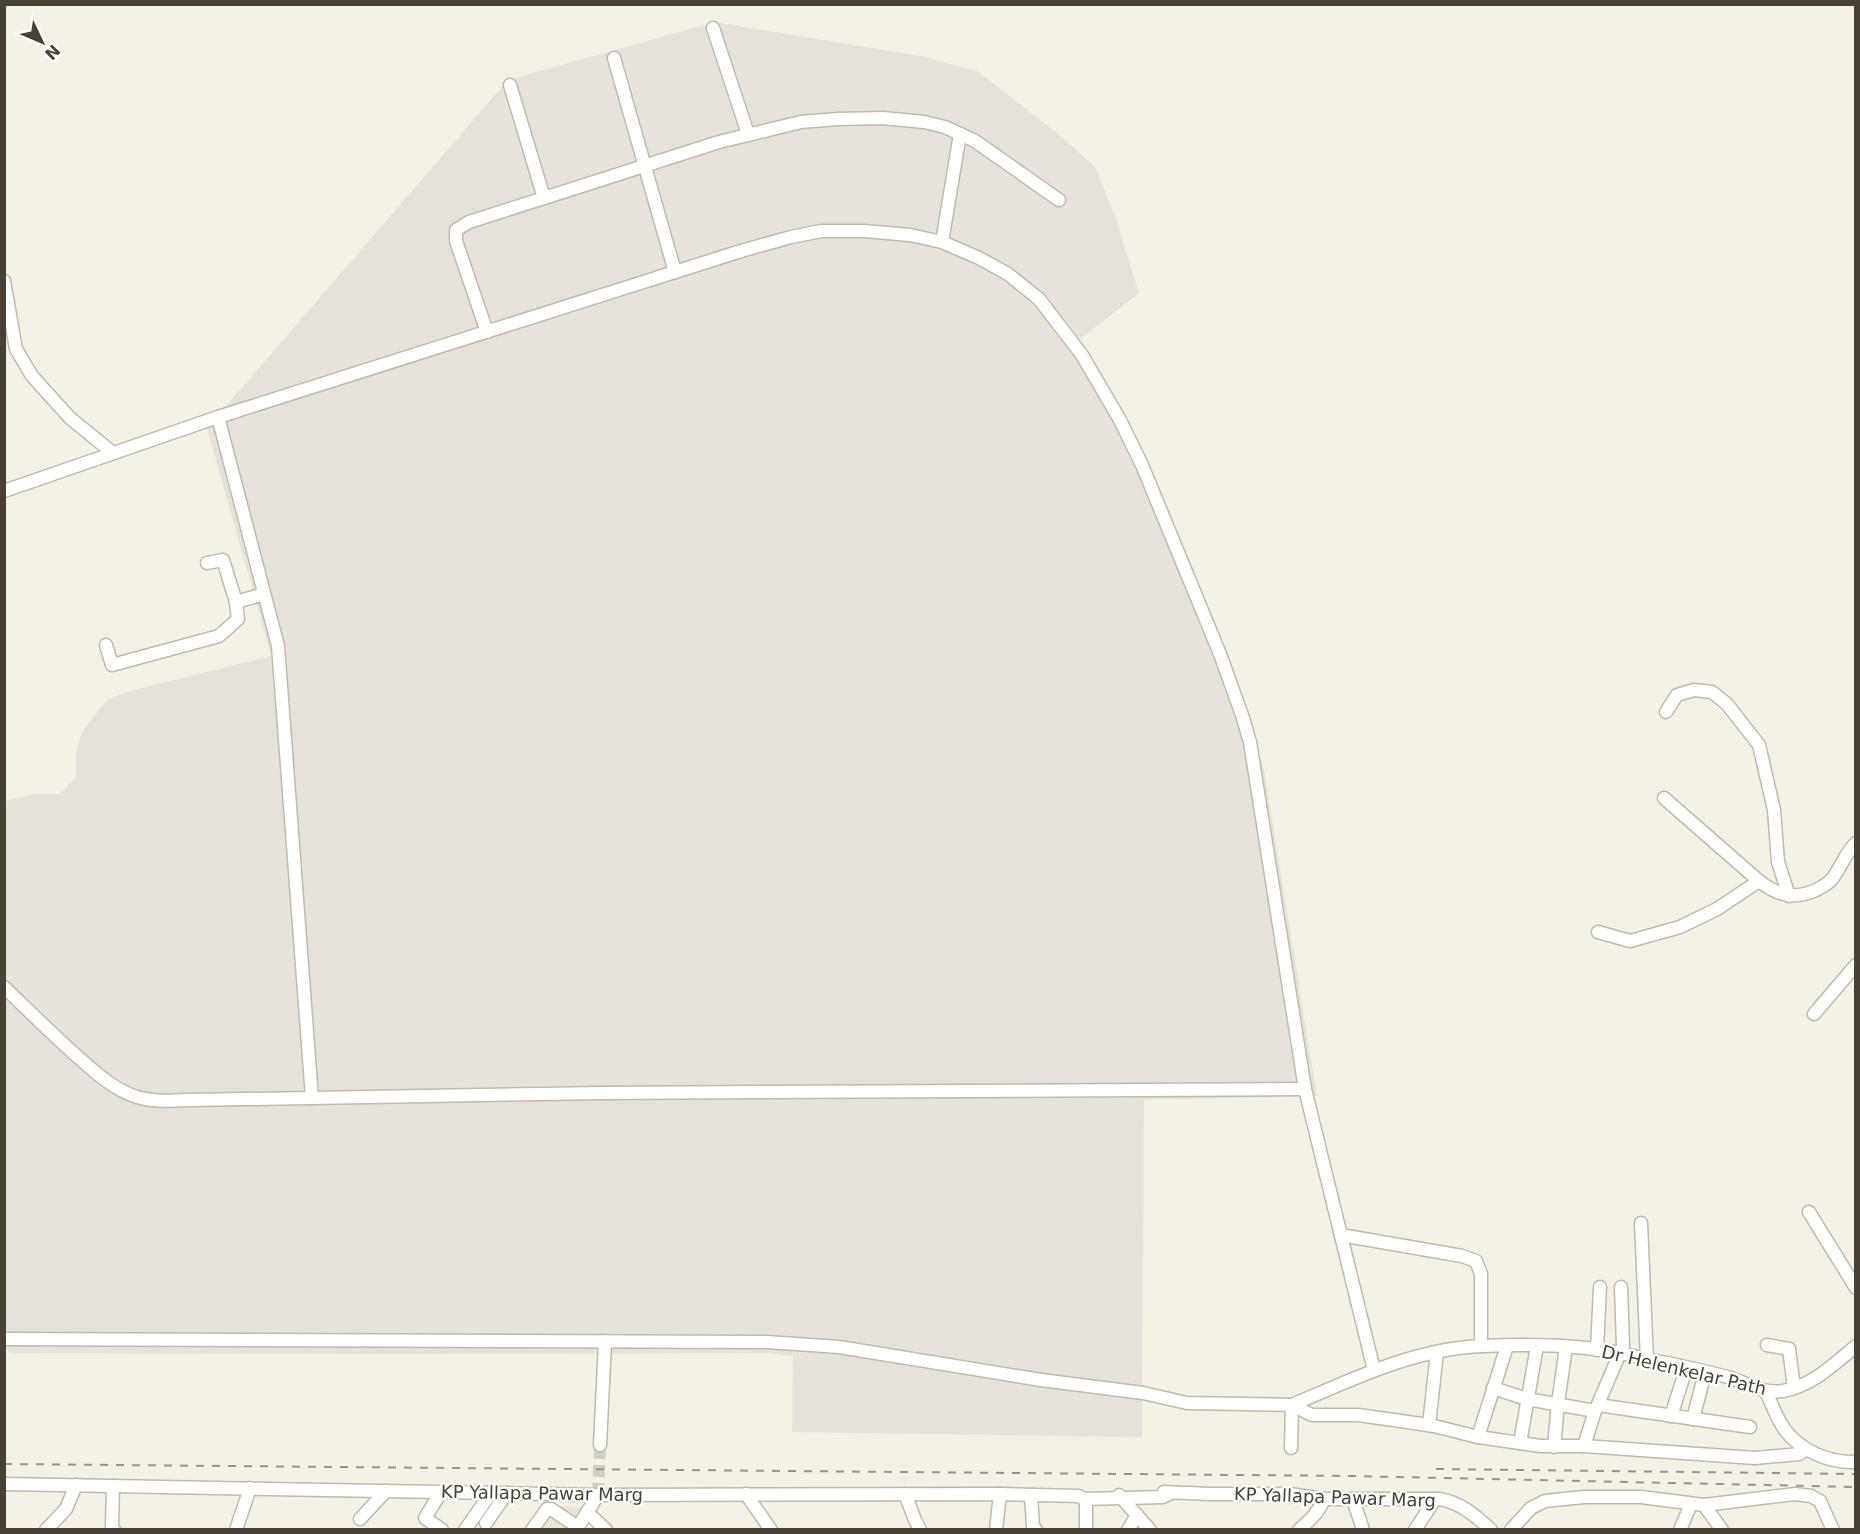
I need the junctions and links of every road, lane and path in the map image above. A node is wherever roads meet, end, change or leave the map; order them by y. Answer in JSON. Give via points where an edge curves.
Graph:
{"nodes":[{"id":1,"x":713,"y":28,"type":"dead end"},
{"id":2,"x":614,"y":58,"type":"dead end"},
{"id":3,"x":510,"y":86,"type":"dead end"},
{"id":4,"x":748,"y":134,"type":"junction"},
{"id":5,"x":960,"y":134,"type":"junction"},
{"id":6,"x":645,"y":165,"type":"junction"},
{"id":7,"x":544,"y":198,"type":"junction"},
{"id":8,"x":1059,"y":200,"type":"dead end"},
{"id":9,"x":942,"y":242,"type":"junction"},
{"id":10,"x":675,"y":272,"type":"junction"},
{"id":11,"x":4,"y":281,"type":"edge"},
{"id":12,"x":487,"y":332,"type":"junction"},
{"id":13,"x":218,"y":417,"type":"junction"},
{"id":14,"x":112,"y":453,"type":"junction"},
{"id":15,"x":4,"y":491,"type":"edge"},
{"id":16,"x":207,"y":563,"type":"dead end"},
{"id":17,"x":264,"y":594,"type":"junction"},
{"id":18,"x":236,"y":602,"type":"junction"},
{"id":19,"x":106,"y":645,"type":"dead end"},
{"id":20,"x":1666,"y":712,"type":"dead end"},
{"id":21,"x":1664,"y":798,"type":"dead end"},
{"id":22,"x":1856,"y":843,"type":"edge"},
{"id":23,"x":1759,"y":881,"type":"junction"},
{"id":24,"x":1789,"y":896,"type":"junction"},
{"id":25,"x":1598,"y":932,"type":"dead end"},
{"id":26,"x":1856,"y":965,"type":"edge"},
{"id":27,"x":4,"y":987,"type":"edge"},
{"id":28,"x":1814,"y":1014,"type":"dead end"},
{"id":29,"x":1305,"y":1089,"type":"junction"},
{"id":30,"x":312,"y":1098,"type":"junction"},
{"id":31,"x":1809,"y":1212,"type":"dead end"},
{"id":32,"x":1641,"y":1223,"type":"dead end"},
{"id":33,"x":1341,"y":1235,"type":"junction"},
{"id":34,"x":1600,"y":1287,"type":"dead end"},
{"id":35,"x":1622,"y":1287,"type":"dead end"},
{"id":36,"x":1856,"y":1288,"type":"edge"},
{"id":37,"x":4,"y":1339,"type":"edge"},
{"id":38,"x":605,"y":1341,"type":"junction"},
{"id":39,"x":1767,"y":1345,"type":"dead end"},
{"id":40,"x":1481,"y":1346,"type":"junction"},
{"id":41,"x":1507,"y":1346,"type":"junction"},
{"id":42,"x":1537,"y":1346,"type":"junction"},
{"id":43,"x":1856,"y":1346,"type":"edge"},
{"id":44,"x":1566,"y":1347,"type":"junction"},
{"id":45,"x":1597,"y":1350,"type":"junction"},
{"id":46,"x":1437,"y":1352,"type":"junction"},
{"id":47,"x":1621,"y":1354,"type":"junction"},
{"id":48,"x":1647,"y":1360,"type":"junction"},
{"id":49,"x":1686,"y":1369,"type":"junction"},
{"id":50,"x":1374,"y":1370,"type":"junction"},
{"id":51,"x":1705,"y":1373,"type":"junction"},
{"id":52,"x":1493,"y":1388,"type":"junction"},
{"id":53,"x":1794,"y":1388,"type":"junction"},
{"id":54,"x":1766,"y":1392,"type":"junction"},
{"id":55,"x":1527,"y":1399,"type":"junction"},
{"id":56,"x":1558,"y":1403,"type":"junction"},
{"id":57,"x":1292,"y":1405,"type":"junction"},
{"id":58,"x":1596,"y":1408,"type":"junction"},
{"id":59,"x":1671,"y":1416,"type":"junction"},
{"id":60,"x":1693,"y":1419,"type":"junction"},
{"id":61,"x":1429,"y":1425,"type":"junction"},
{"id":62,"x":1750,"y":1427,"type":"dead end"},
{"id":63,"x":1478,"y":1437,"type":"junction"},
{"id":64,"x":1520,"y":1443,"type":"junction"},
{"id":65,"x":600,"y":1445,"type":"tunnel mouth"},
{"id":66,"x":1584,"y":1446,"type":"junction"},
{"id":67,"x":1554,"y":1447,"type":"junction"},
{"id":68,"x":1291,"y":1448,"type":"dead end"},
{"id":69,"x":1806,"y":1449,"type":"junction"},
{"id":70,"x":1856,"y":1462,"type":"edge"},
{"id":71,"x":4,"y":1484,"type":"edge"},
{"id":72,"x":76,"y":1485,"type":"junction"},
{"id":73,"x":113,"y":1486,"type":"junction"},
{"id":74,"x":250,"y":1488,"type":"junction"},
{"id":75,"x":386,"y":1491,"type":"junction"},
{"id":76,"x":441,"y":1492,"type":"junction"},
{"id":77,"x":490,"y":1493,"type":"junction"},
{"id":78,"x":507,"y":1493,"type":"junction"},
{"id":79,"x":746,"y":1494,"type":"junction"},
{"id":80,"x":905,"y":1494,"type":"junction"},
{"id":81,"x":1000,"y":1494,"type":"junction"},
{"id":82,"x":598,"y":1495,"type":"junction"},
{"id":83,"x":1031,"y":1495,"type":"junction"},
{"id":84,"x":1120,"y":1496,"type":"junction"},
{"id":85,"x":1082,"y":1497,"type":"junction"},
{"id":86,"x":1324,"y":1499,"type":"junction"},
{"id":87,"x":1435,"y":1499,"type":"junction"},
{"id":88,"x":1353,"y":1500,"type":"junction"},
{"id":89,"x":1698,"y":1504,"type":"junction"},
{"id":90,"x":587,"y":1512,"type":"junction"},
{"id":91,"x":1137,"y":1515,"type":"junction"},
{"id":92,"x":360,"y":1519,"type":"dead end"},
{"id":93,"x":486,"y":1523,"type":"dead end"},
{"id":94,"x":436,"y":1528,"type":"edge"},
{"id":95,"x":577,"y":1528,"type":"edge"},
{"id":96,"x":46,"y":1530,"type":"edge"},
{"id":97,"x":114,"y":1530,"type":"edge"},
{"id":98,"x":236,"y":1530,"type":"edge"},
{"id":99,"x":465,"y":1530,"type":"edge"},
{"id":100,"x":532,"y":1530,"type":"edge"},
{"id":101,"x":606,"y":1530,"type":"edge"},
{"id":102,"x":771,"y":1530,"type":"edge"},
{"id":103,"x":920,"y":1530,"type":"edge"},
{"id":104,"x":996,"y":1530,"type":"edge"},
{"id":105,"x":1036,"y":1530,"type":"edge"},
{"id":106,"x":1086,"y":1530,"type":"edge"},
{"id":107,"x":1128,"y":1530,"type":"edge"},
{"id":108,"x":1150,"y":1530,"type":"edge"},
{"id":109,"x":1299,"y":1530,"type":"edge"},
{"id":110,"x":1363,"y":1530,"type":"edge"},
{"id":111,"x":1415,"y":1530,"type":"edge"},
{"id":112,"x":1491,"y":1530,"type":"edge"},
{"id":113,"x":1511,"y":1530,"type":"edge"},
{"id":114,"x":1680,"y":1530,"type":"edge"},
{"id":115,"x":1722,"y":1530,"type":"edge"},
{"id":116,"x":1833,"y":1530,"type":"edge"}],
"edges":[{"from":1,"to":4,"type":"street"},
{"from":2,"to":6,"type":"street"},
{"from":3,"to":7,"type":"street"},
{"from":4,"to":5,"type":"street","via":[[801,122],[883,118],[924,122]]},
{"from":4,"to":6,"type":"street"},
{"from":5,"to":8,"type":"street"},
{"from":5,"to":9,"type":"street"},
{"from":6,"to":7,"type":"street"},
{"from":6,"to":10,"type":"street"},
{"from":7,"to":12,"type":"street","via":[[468,222],[456,230],[456,241]]},
{"from":9,"to":10,"type":"street","via":[[864,231],[821,231]]},
{"from":9,"to":29,"type":"street","via":[[1008,273],[1039,299],[1082,355],[1142,465],[1220,654],[1250,742]]},
{"from":10,"to":12,"type":"street"},
{"from":11,"to":14,"type":"street","via":[[16,349],[32,376],[70,418]]},
{"from":12,"to":13,"type":"street"},
{"from":13,"to":14,"type":"street"},
{"from":13,"to":17,"type":"street"},
{"from":14,"to":15,"type":"street"},
{"from":16,"to":18,"type":"street","via":[[224,561]]},
{"from":17,"to":18,"type":"street"},
{"from":17,"to":30,"type":"street","via":[[278,646]]},
{"from":18,"to":19,"type":"street","via":[[237,620],[219,636],[112,665]]},
{"from":20,"to":24,"type":"street","via":[[1677,695],[1694,690],[1712,692],[1727,704],[1759,745],[1774,810],[1778,862]]},
{"from":21,"to":23,"type":"street"},
{"from":22,"to":24,"type":"street","via":[[1831,880],[1804,895]]},
{"from":23,"to":24,"type":"street"},
{"from":23,"to":25,"type":"street","via":[[1717,909],[1680,927],[1630,941]]},
{"from":26,"to":28,"type":"street"},
{"from":27,"to":30,"type":"street","via":[[100,1076],[134,1096],[166,1102]]},
{"from":29,"to":30,"type":"street"},
{"from":29,"to":33,"type":"street"},
{"from":31,"to":36,"type":"street"},
{"from":32,"to":48,"type":"street"},
{"from":33,"to":40,"type":"street","via":[[1476,1261],[1481,1274]]},
{"from":33,"to":50,"type":"street"},
{"from":34,"to":45,"type":"street"},
{"from":35,"to":47,"type":"street"},
{"from":37,"to":38,"type":"street"},
{"from":38,"to":57,"type":"street","via":[[767,1342],[839,1347],[1187,1403]]},
{"from":38,"to":65,"type":"street"},
{"from":39,"to":53,"type":"street","via":[[1789,1349]]},
{"from":40,"to":41,"type":"street","name":"Dr Helenkelar Path"},
{"from":40,"to":46,"type":"street","name":"Dr Helenkelar Path"},
{"from":41,"to":42,"type":"street","name":"Dr Helenkelar Path"},
{"from":41,"to":52,"type":"street"},
{"from":42,"to":44,"type":"street","name":"Dr Helenkelar Path"},
{"from":42,"to":55,"type":"street"},
{"from":43,"to":53,"type":"street","name":"Dr Helenkelar Path","via":[[1817,1377]]},
{"from":44,"to":45,"type":"street","name":"Dr Helenkelar Path"},
{"from":44,"to":56,"type":"street"},
{"from":45,"to":47,"type":"street","name":"Dr Helenkelar Path"},
{"from":46,"to":50,"type":"street","name":"Dr Helenkelar Path"},
{"from":46,"to":61,"type":"street"},
{"from":47,"to":48,"type":"street","name":"Dr Helenkelar Path"},
{"from":47,"to":58,"type":"street"},
{"from":48,"to":49,"type":"street","name":"Dr Helenkelar Path"},
{"from":49,"to":51,"type":"street","name":"Dr Helenkelar Path"},
{"from":49,"to":59,"type":"street"},
{"from":50,"to":57,"type":"street","name":"Dr Helenkelar Path"},
{"from":51,"to":54,"type":"street","name":"Dr Helenkelar Path"},
{"from":51,"to":60,"type":"street"},
{"from":52,"to":55,"type":"street"},
{"from":52,"to":63,"type":"street"},
{"from":53,"to":54,"type":"street","name":"Dr Helenkelar Path"},
{"from":54,"to":69,"type":"street","via":[[1785,1429]]},
{"from":55,"to":56,"type":"street"},
{"from":55,"to":64,"type":"street"},
{"from":56,"to":58,"type":"street"},
{"from":56,"to":67,"type":"street"},
{"from":57,"to":61,"type":"street","via":[[1312,1415],[1358,1415]]},
{"from":57,"to":68,"type":"street"},
{"from":58,"to":59,"type":"street"},
{"from":58,"to":66,"type":"street"},
{"from":59,"to":60,"type":"street"},
{"from":60,"to":62,"type":"street"},
{"from":61,"to":63,"type":"street"},
{"from":63,"to":64,"type":"street"},
{"from":64,"to":67,"type":"street"},
{"from":66,"to":67,"type":"street"},
{"from":66,"to":69,"type":"street","via":[[1755,1458],[1799,1454]]},
{"from":69,"to":70,"type":"street","via":[[1831,1460]]},
{"from":71,"to":72,"type":"street","name":"KP Yallapa Pawar Marg"},
{"from":72,"to":73,"type":"street","name":"KP Yallapa Pawar Marg"},
{"from":72,"to":96,"type":"street","via":[[66,1509]]},
{"from":73,"to":74,"type":"street","name":"KP Yallapa Pawar Marg"},
{"from":73,"to":97,"type":"street"},
{"from":74,"to":75,"type":"street","name":"KP Yallapa Pawar Marg"},
{"from":74,"to":98,"type":"street"},
{"from":75,"to":76,"type":"street","name":"KP Yallapa Pawar Marg"},
{"from":75,"to":92,"type":"street"},
{"from":76,"to":77,"type":"street","name":"KP Yallapa Pawar Marg"},
{"from":76,"to":94,"type":"street","via":[[425,1518]]},
{"from":77,"to":78,"type":"street","name":"KP Yallapa Pawar Marg"},
{"from":77,"to":99,"type":"street"},
{"from":78,"to":82,"type":"street","name":"KP Yallapa Pawar Marg"},
{"from":78,"to":93,"type":"street"},
{"from":79,"to":80,"type":"street","name":"KP Yallapa Pawar Marg"},
{"from":79,"to":82,"type":"street","name":"KP Yallapa Pawar Marg"},
{"from":79,"to":102,"type":"street"},
{"from":80,"to":81,"type":"street","name":"KP Yallapa Pawar Marg"},
{"from":80,"to":103,"type":"street"},
{"from":81,"to":83,"type":"street","name":"KP Yallapa Pawar Marg"},
{"from":81,"to":104,"type":"street"},
{"from":82,"to":90,"type":"street"},
{"from":83,"to":85,"type":"street","name":"KP Yallapa Pawar Marg"},
{"from":83,"to":105,"type":"street"},
{"from":84,"to":85,"type":"street","name":"KP Yallapa Pawar Marg"},
{"from":84,"to":86,"type":"street","name":"KP Yallapa Pawar Marg","via":[[1163,1492],[1290,1494]]},
{"from":84,"to":91,"type":"street"},
{"from":85,"to":106,"type":"street"},
{"from":86,"to":88,"type":"street","name":"KP Yallapa Pawar Marg"},
{"from":86,"to":109,"type":"street"},
{"from":87,"to":88,"type":"street","name":"KP Yallapa Pawar Marg"},
{"from":87,"to":111,"type":"street"},
{"from":87,"to":112,"type":"street","name":"KP Yallapa Pawar Marg","via":[[1456,1503]]},
{"from":88,"to":110,"type":"street"},
{"from":89,"to":113,"type":"street","via":[[1641,1497],[1545,1501],[1531,1508]]},
{"from":89,"to":114,"type":"street"},
{"from":89,"to":115,"type":"street"},
{"from":89,"to":116,"type":"street","via":[[1795,1494],[1810,1496],[1824,1506]]},
{"from":90,"to":95,"type":"street"},
{"from":90,"to":101,"type":"street"},
{"from":91,"to":107,"type":"street"},
{"from":91,"to":108,"type":"street"},
{"from":95,"to":100,"type":"street","via":[[547,1509]]}]}
